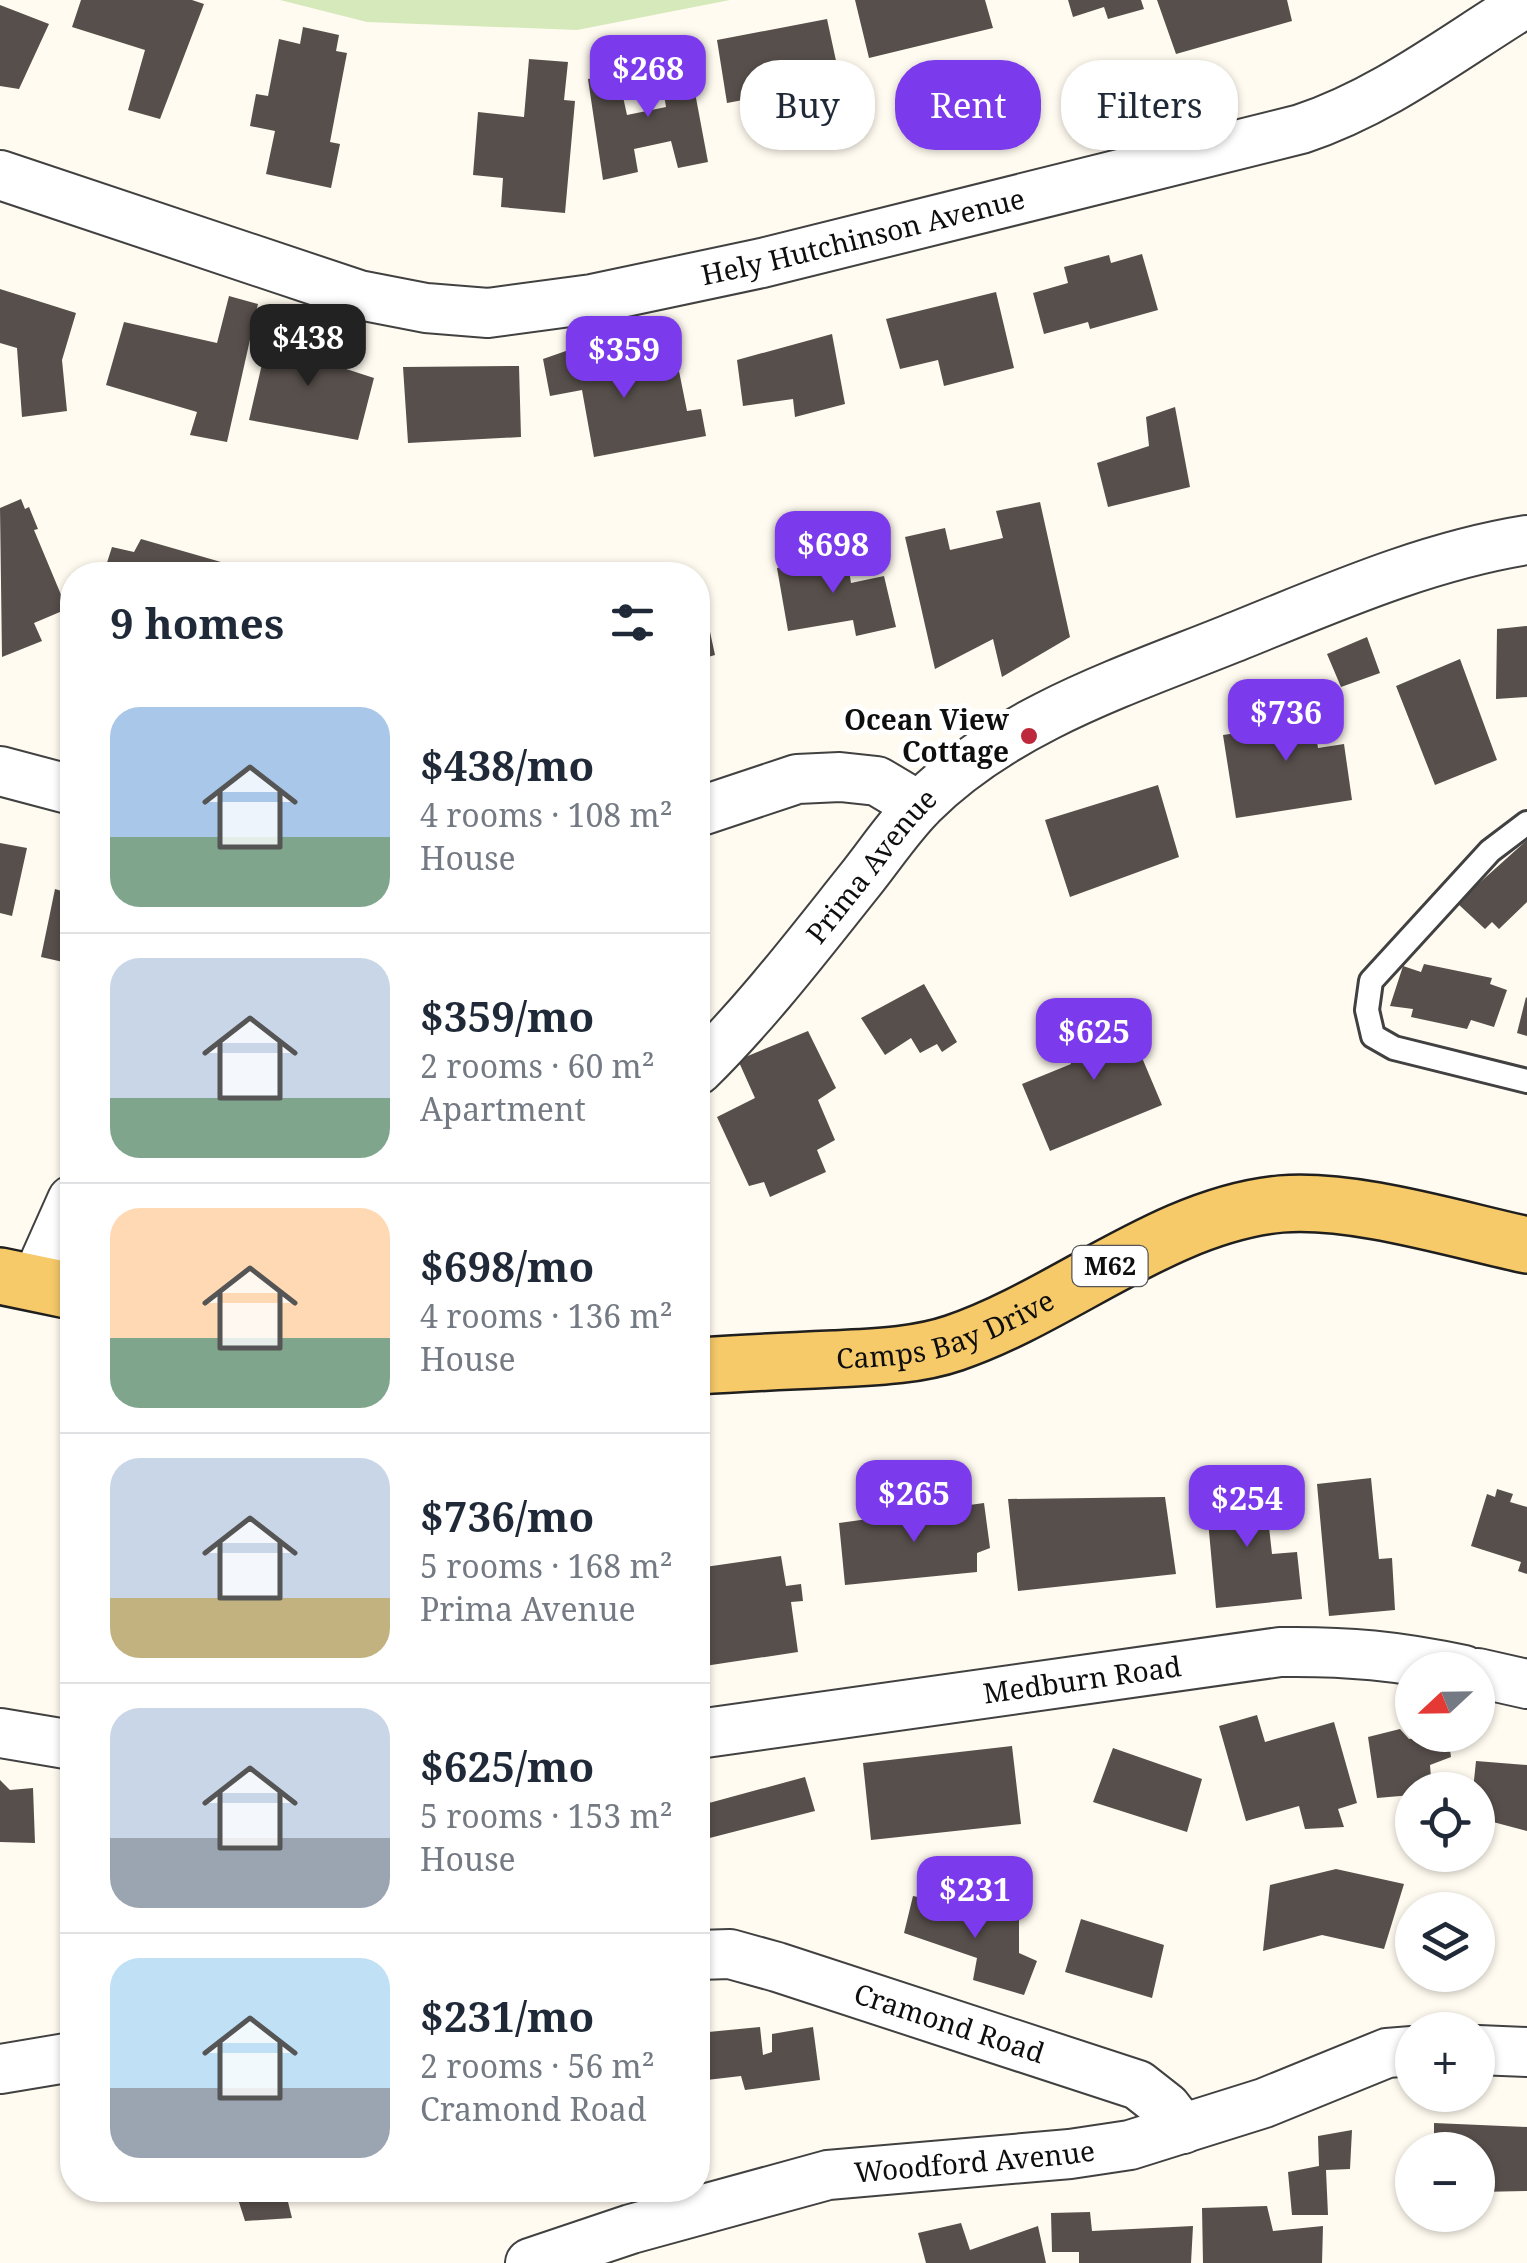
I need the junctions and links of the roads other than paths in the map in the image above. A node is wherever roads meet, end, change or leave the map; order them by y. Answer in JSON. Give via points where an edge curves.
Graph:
{"nodes":[{"id":1,"x":1500,"y":9,"type":"edge"},
{"id":2,"x":0,"y":175,"type":"edge"},
{"id":3,"x":1527,"y":540,"type":"edge"},
{"id":4,"x":0,"y":771,"type":"edge"},
{"id":5,"x":60,"y":787,"type":"edge"},
{"id":6,"x":918,"y":806,"type":"junction"},
{"id":7,"x":710,"y":808,"type":"edge"},
{"id":8,"x":1527,"y":823,"type":"edge"},
{"id":9,"x":710,"y":1058,"type":"edge"},
{"id":10,"x":1527,"y":1081,"type":"edge"},
{"id":11,"x":60,"y":1228,"type":"edge"},
{"id":12,"x":1527,"y":1244,"type":"edge"},
{"id":13,"x":36,"y":1283,"type":"edge"},
{"id":14,"x":710,"y":1365,"type":"edge"},
{"id":15,"x":1395,"y":1656,"type":"edge"},
{"id":16,"x":1495,"y":1677,"type":"edge"},
{"id":17,"x":1527,"y":1684,"type":"edge"},
{"id":18,"x":710,"y":1732,"type":"edge"},
{"id":19,"x":0,"y":1733,"type":"edge"},
{"id":20,"x":60,"y":1743,"type":"edge"},
{"id":21,"x":710,"y":1955,"type":"edge"},
{"id":22,"x":1495,"y":2051,"type":"edge"},
{"id":23,"x":1527,"y":2052,"type":"edge"},
{"id":24,"x":1395,"y":2053,"type":"edge"},
{"id":25,"x":60,"y":2058,"type":"edge"},
{"id":26,"x":0,"y":2069,"type":"edge"},
{"id":27,"x":1183,"y":2130,"type":"junction"},
{"id":28,"x":530,"y":2263,"type":"edge"}],
"edges":[{"from":1,"to":2,"type":"street","name":"Hely Hutchinson Avenue","via":[[1430,66],[1366,103],[1285,134],[762,262],[515,311],[454,312],[359,294]]},
{"from":3,"to":6,"type":"street","name":"Prima Avenue","via":[[1432,560],[1082,699],[966,762]]},
{"from":4,"to":5,"type":"street"},
{"from":6,"to":7,"type":"street","via":[[878,781],[840,777],[798,779]]},
{"from":6,"to":9,"type":"street","name":"Prima Avenue"},
{"from":8,"to":10,"type":"lane","via":[[1490,851],[1370,980],[1367,1010],[1374,1036],[1394,1048]]},
{"from":11,"to":13,"type":"street"},
{"from":12,"to":14,"type":"main road","name":"Camps Bay Drive","number":"M62","via":[[1325,1205],[1280,1204],[1152,1244],[1022,1315],[951,1344],[886,1356]]},
{"from":15,"to":18,"type":"street","name":"Medburn Road","via":[[1280,1652]]},
{"from":16,"to":17,"type":"street"},
{"from":19,"to":20,"type":"street"},
{"from":21,"to":27,"type":"street","name":"Cramond Road","via":[[778,1967],[1138,2085]]},
{"from":22,"to":23,"type":"street"},
{"from":24,"to":27,"type":"street","name":"Woodford Avenue"},
{"from":25,"to":26,"type":"street"},
{"from":27,"to":28,"type":"street","name":"Woodford Avenue","via":[[1070,2154],[828,2175]]}]}
